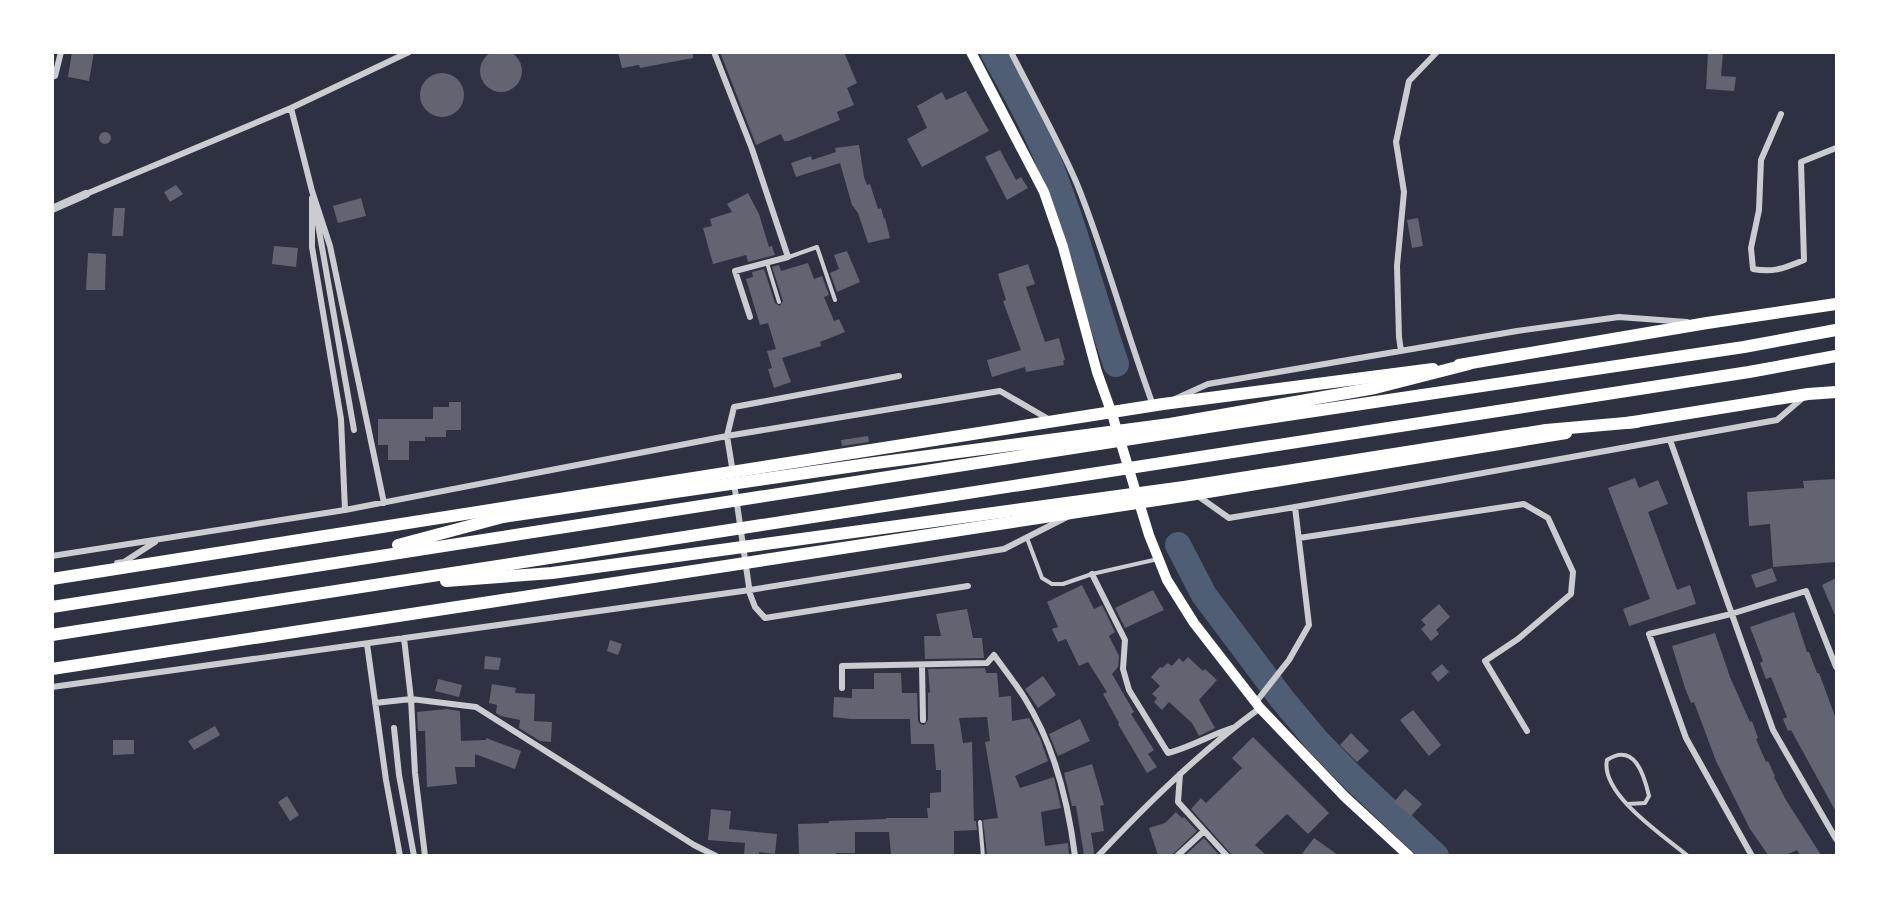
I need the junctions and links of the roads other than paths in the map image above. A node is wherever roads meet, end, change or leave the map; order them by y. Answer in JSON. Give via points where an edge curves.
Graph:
{"nodes":[{"id":1,"x":61,"y":52,"type":"edge"},
{"id":2,"x":410,"y":52,"type":"edge"},
{"id":3,"x":714,"y":52,"type":"edge"},
{"id":4,"x":971,"y":52,"type":"edge"},
{"id":5,"x":1011,"y":52,"type":"edge"},
{"id":6,"x":1437,"y":52,"type":"edge"},
{"id":7,"x":52,"y":77,"type":"edge"},
{"id":8,"x":291,"y":108,"type":"junction"},
{"id":9,"x":1781,"y":114,"type":"dead end"},
{"id":10,"x":1836,"y":148,"type":"edge"},
{"id":11,"x":312,"y":191,"type":"junction"},
{"id":12,"x":86,"y":194,"type":"joint"},
{"id":13,"x":52,"y":209,"type":"edge"},
{"id":14,"x":788,"y":257,"type":"junction"},
{"id":15,"x":767,"y":263,"type":"junction"},
{"id":16,"x":834,"y":300,"type":"dead end"},
{"id":17,"x":779,"y":302,"type":"dead end"},
{"id":18,"x":1836,"y":304,"type":"edge"},
{"id":19,"x":750,"y":317,"type":"dead end"},
{"id":20,"x":1707,"y":323,"type":"junction"},
{"id":21,"x":1836,"y":330,"type":"edge"},
{"id":22,"x":1401,"y":351,"type":"junction"},
{"id":23,"x":1836,"y":356,"type":"edge"},
{"id":24,"x":1469,"y":364,"type":"junction"},
{"id":25,"x":899,"y":376,"type":"dead end"},
{"id":26,"x":1836,"y":392,"type":"edge"},
{"id":27,"x":1808,"y":394,"type":"junction"},
{"id":28,"x":1159,"y":405,"type":"junction"},
{"id":29,"x":1112,"y":414,"type":"junction"},
{"id":30,"x":1053,"y":422,"type":"junction"},
{"id":31,"x":1637,"y":422,"type":"junction"},
{"id":32,"x":354,"y":430,"type":"dead end"},
{"id":33,"x":727,"y":436,"type":"junction"},
{"id":34,"x":1670,"y":440,"type":"junction"},
{"id":35,"x":1196,"y":494,"type":"junction"},
{"id":36,"x":1140,"y":502,"type":"junction"},
{"id":37,"x":384,"y":503,"type":"junction"},
{"id":38,"x":1295,"y":507,"type":"junction"},
{"id":39,"x":345,"y":510,"type":"junction"},
{"id":40,"x":1081,"y":511,"type":"junction"},
{"id":41,"x":1027,"y":538,"type":"junction"},
{"id":42,"x":1299,"y":538,"type":"junction"},
{"id":43,"x":159,"y":539,"type":"junction"},
{"id":44,"x":52,"y":556,"type":"edge"},
{"id":45,"x":1158,"y":558,"type":"junction"},
{"id":46,"x":336,"y":562,"type":"junction"},
{"id":47,"x":1092,"y":574,"type":"junction"},
{"id":48,"x":52,"y":579,"type":"edge"},
{"id":49,"x":968,"y":586,"type":"dead end"},
{"id":50,"x":344,"y":590,"type":"junction"},
{"id":51,"x":750,"y":590,"type":"junction"},
{"id":52,"x":52,"y":607,"type":"edge"},
{"id":53,"x":1731,"y":614,"type":"junction"},
{"id":54,"x":52,"y":635,"type":"edge"},
{"id":55,"x":404,"y":638,"type":"junction"},
{"id":56,"x":366,"y":644,"type":"junction"},
{"id":57,"x":922,"y":665,"type":"junction"},
{"id":58,"x":1836,"y":667,"type":"edge"},
{"id":59,"x":52,"y":669,"type":"edge"},
{"id":60,"x":52,"y":687,"type":"edge"},
{"id":61,"x":842,"y":688,"type":"dead end"},
{"id":62,"x":411,"y":699,"type":"junction"},
{"id":63,"x":375,"y":703,"type":"junction"},
{"id":64,"x":1258,"y":705,"type":"junction"},
{"id":65,"x":923,"y":720,"type":"dead end"},
{"id":66,"x":394,"y":728,"type":"dead end"},
{"id":67,"x":1232,"y":728,"type":"junction"},
{"id":68,"x":1527,"y":731,"type":"dead end"},
{"id":69,"x":1180,"y":774,"type":"junction"},
{"id":70,"x":1627,"y":804,"type":"junction"},
{"id":71,"x":980,"y":822,"type":"dead end"},
{"id":72,"x":1204,"y":831,"type":"junction"},
{"id":73,"x":1836,"y":839,"type":"edge"},
{"id":74,"x":400,"y":855,"type":"edge"},
{"id":75,"x":414,"y":855,"type":"edge"},
{"id":76,"x":425,"y":855,"type":"edge"},
{"id":77,"x":716,"y":855,"type":"edge"},
{"id":78,"x":983,"y":855,"type":"edge"},
{"id":79,"x":1075,"y":855,"type":"edge"},
{"id":80,"x":1098,"y":855,"type":"edge"},
{"id":81,"x":1177,"y":855,"type":"edge"},
{"id":82,"x":1227,"y":855,"type":"edge"},
{"id":83,"x":1409,"y":855,"type":"edge"},
{"id":84,"x":1688,"y":855,"type":"edge"},
{"id":85,"x":1752,"y":855,"type":"edge"}],
"edges":[{"from":1,"to":7,"type":"street"},
{"from":2,"to":8,"type":"street"},
{"from":3,"to":14,"type":"street"},
{"from":4,"to":29,"type":"main road","via":[[1044,192]]},
{"from":5,"to":28,"type":"street","via":[[1076,182],[1140,369]]},
{"from":6,"to":22,"type":"street","via":[[1409,81],[1396,142],[1404,192],[1397,266]]},
{"from":8,"to":11,"type":"street"},
{"from":8,"to":12,"type":"street"},
{"from":9,"to":10,"type":"street","via":[[1761,160],[1759,210],[1751,248],[1753,269],[1780,270],[1804,260],[1802,162]]},
{"from":11,"to":32,"type":"street"},
{"from":11,"to":37,"type":"street","via":[[330,246]]},
{"from":11,"to":39,"type":"street","via":[[312,248],[341,420]]},
{"from":12,"to":13,"type":"street"},
{"from":14,"to":15,"type":"street"},
{"from":14,"to":16,"type":"lane","via":[[817,248]]},
{"from":15,"to":17,"type":"lane"},
{"from":15,"to":19,"type":"street","via":[[735,272]]},
{"from":18,"to":20,"type":"highway"},
{"from":20,"to":22,"type":"street","via":[[1619,317]]},
{"from":20,"to":24,"type":"highway"},
{"from":21,"to":46,"type":"highway"},
{"from":22,"to":28,"type":"street","via":[[1208,384]]},
{"from":23,"to":50,"type":"highway"},
{"from":24,"to":28,"type":"highway"},
{"from":24,"to":46,"type":"highway","via":[[1375,388],[1170,424],[503,518]]},
{"from":25,"to":33,"type":"street","via":[[734,407]]},
{"from":26,"to":27,"type":"highway"},
{"from":27,"to":31,"type":"highway"},
{"from":27,"to":34,"type":"street","via":[[1777,420]]},
{"from":28,"to":29,"type":"highway"},
{"from":29,"to":30,"type":"highway"},
{"from":29,"to":36,"type":"main road"},
{"from":30,"to":33,"type":"street","via":[[1000,391]]},
{"from":30,"to":48,"type":"highway"},
{"from":31,"to":35,"type":"highway"},
{"from":31,"to":50,"type":"highway","via":[[1546,430],[1184,487],[552,573]]},
{"from":33,"to":37,"type":"street"},
{"from":33,"to":51,"type":"street"},
{"from":34,"to":38,"type":"street"},
{"from":34,"to":53,"type":"street"},
{"from":35,"to":36,"type":"highway"},
{"from":35,"to":38,"type":"street","via":[[1229,518]]},
{"from":36,"to":40,"type":"highway"},
{"from":36,"to":45,"type":"main road"},
{"from":37,"to":39,"type":"street"},
{"from":38,"to":42,"type":"street"},
{"from":39,"to":43,"type":"street"},
{"from":40,"to":41,"type":"street"},
{"from":40,"to":59,"type":"highway"},
{"from":41,"to":47,"type":"lane","via":[[1042,578],[1052,584]]},
{"from":41,"to":51,"type":"street","via":[[1004,549]]},
{"from":42,"to":64,"type":"street","via":[[1309,626]]},
{"from":42,"to":68,"type":"street","via":[[1524,504],[1548,518],[1573,572],[1571,594],[1485,661]]},
{"from":43,"to":44,"type":"street"},
{"from":43,"to":48,"type":"street","via":[[124,562]]},
{"from":45,"to":47,"type":"lane"},
{"from":45,"to":64,"type":"main road","via":[[1194,623]]},
{"from":46,"to":52,"type":"highway"},
{"from":47,"to":67,"type":"street","via":[[1125,640],[1123,669],[1129,690],[1168,753]]},
{"from":49,"to":51,"type":"street","via":[[765,618],[755,607]]},
{"from":50,"to":54,"type":"highway"},
{"from":51,"to":55,"type":"street"},
{"from":53,"to":58,"type":"street","via":[[1806,591]]},
{"from":53,"to":73,"type":"street","via":[[1773,730]]},
{"from":53,"to":85,"type":"street","via":[[1649,634],[1686,738]]},
{"from":55,"to":56,"type":"street"},
{"from":55,"to":62,"type":"street"},
{"from":56,"to":60,"type":"street"},
{"from":56,"to":63,"type":"street"},
{"from":57,"to":61,"type":"street","via":[[842,666]]},
{"from":57,"to":65,"type":"street"},
{"from":57,"to":79,"type":"street","via":[[987,663],[994,656],[1025,698],[1056,765]]},
{"from":62,"to":63,"type":"street"},
{"from":62,"to":76,"type":"street"},
{"from":62,"to":77,"type":"street","via":[[476,707],[694,845]]},
{"from":63,"to":74,"type":"street"},
{"from":64,"to":67,"type":"street"},
{"from":64,"to":83,"type":"main road","via":[[1345,797]]},
{"from":66,"to":75,"type":"street"},
{"from":67,"to":69,"type":"street"},
{"from":69,"to":72,"type":"street","via":[[1178,802]]},
{"from":69,"to":80,"type":"street"},
{"from":70,"to":70,"type":"lane","via":[[1645,803],[1649,796],[1635,760],[1622,754],[1607,760],[1605,768],[1614,790]]},
{"from":70,"to":84,"type":"lane"},
{"from":71,"to":78,"type":"lane"},
{"from":72,"to":81,"type":"street"},
{"from":72,"to":82,"type":"street"}]}
